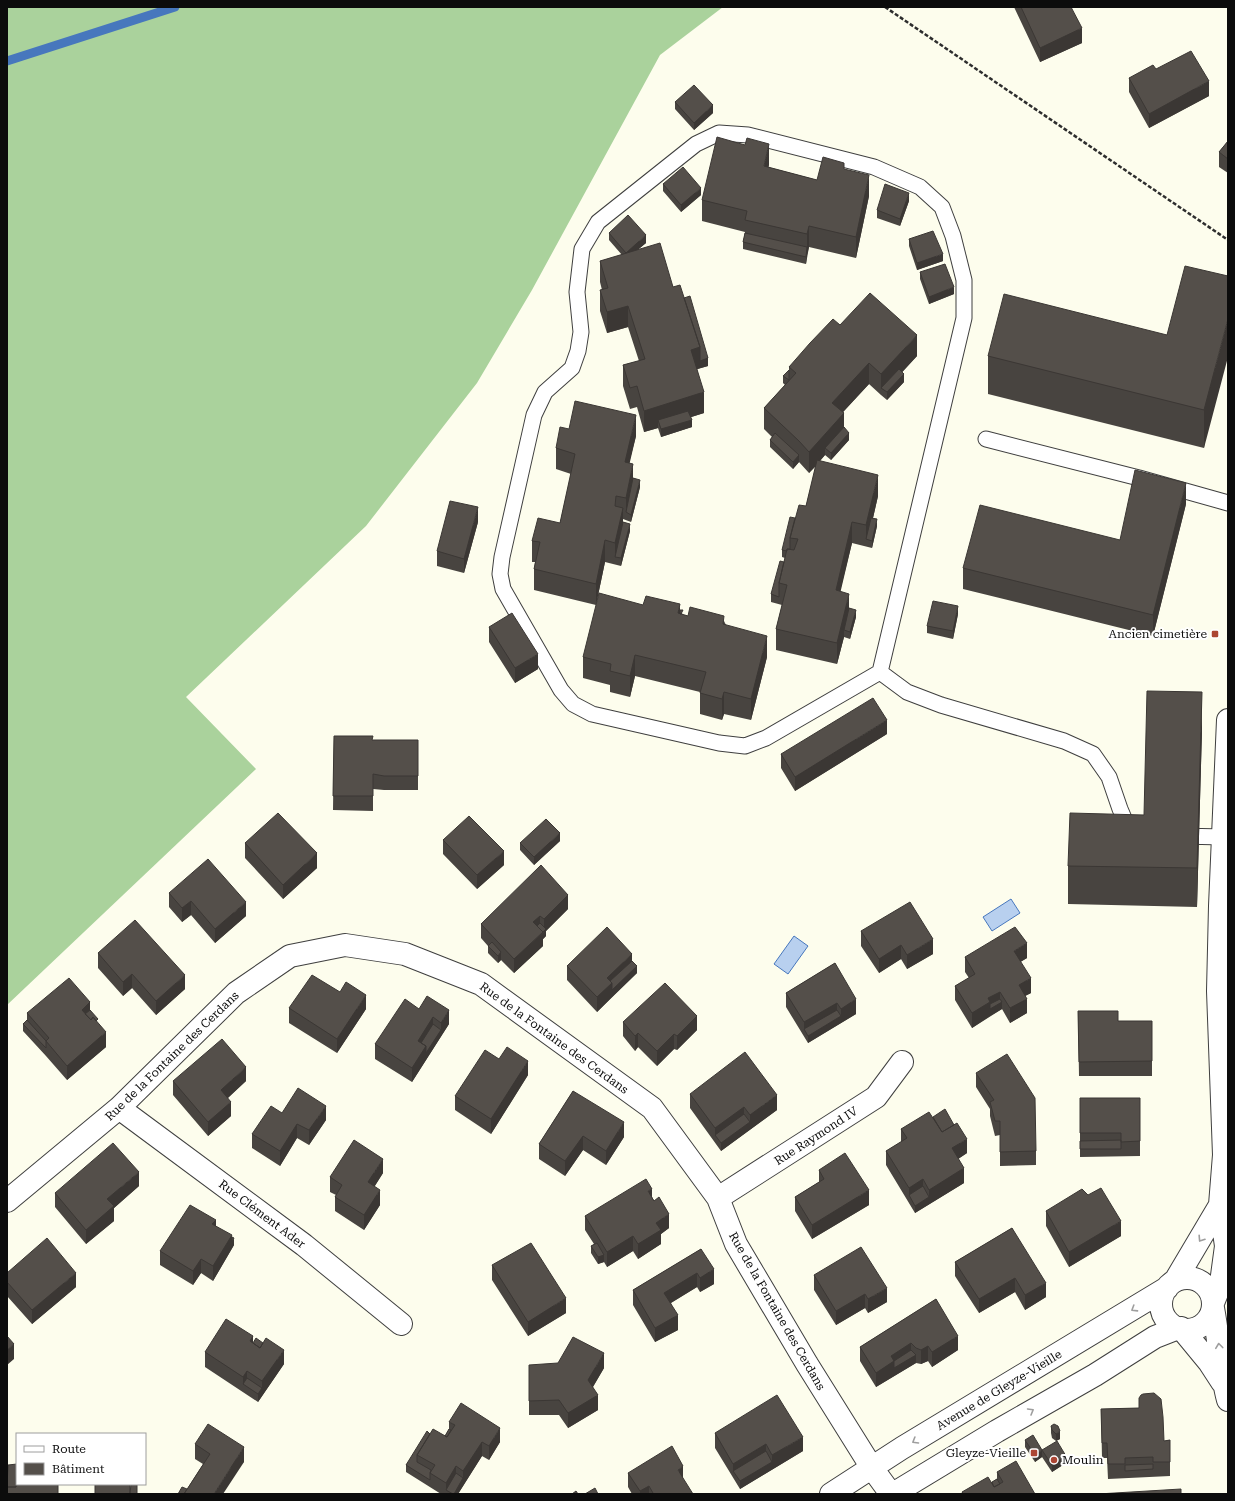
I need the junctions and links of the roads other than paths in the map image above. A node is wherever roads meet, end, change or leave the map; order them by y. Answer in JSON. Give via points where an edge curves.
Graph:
{"nodes":[{"id":1,"x":986,"y":439,"type":"dead end"},
{"id":2,"x":1228,"y":503,"type":"edge"},
{"id":3,"x":880,"y":672,"type":"junction"},
{"id":4,"x":1228,"y":720,"type":"edge"},
{"id":5,"x":1144,"y":835,"type":"edge"},
{"id":6,"x":1168,"y":836,"type":"edge"},
{"id":7,"x":1224,"y":837,"type":"junction"},
{"id":8,"x":1223,"y":991,"type":"edge"},
{"id":9,"x":902,"y":1062,"type":"dead end"},
{"id":10,"x":119,"y":1108,"type":"junction"},
{"id":11,"x":1226,"y":1155,"type":"edge"},
{"id":12,"x":718,"y":1198,"type":"junction"},
{"id":13,"x":7,"y":1201,"type":"edge"},
{"id":14,"x":1220,"y":1205,"type":"junction"},
{"id":15,"x":1171,"y":1285,"type":"junction"},
{"id":16,"x":1213,"y":1305,"type":"junction"},
{"id":17,"x":401,"y":1324,"type":"dead end"},
{"id":18,"x":1179,"y":1328,"type":"junction"},
{"id":19,"x":1226,"y":1393,"type":"edge"},
{"id":20,"x":872,"y":1468,"type":"junction"},
{"id":21,"x":831,"y":1494,"type":"edge"},
{"id":22,"x":892,"y":1494,"type":"edge"}],
"edges":[{"from":1,"to":2,"type":"lane"},
{"from":3,"to":3,"type":"lane","via":[[964,318],[964,280],[953,236],[942,207],[920,187],[874,167],[748,135],[718,133],[696,144],[598,222],[582,249],[577,292],[581,332],[578,351],[572,368],[545,392],[534,415],[502,557],[500,574],[503,589],[561,690],[573,704],[592,714],[718,743],[745,746],[766,738]]},
{"from":3,"to":5,"type":"lane","via":[[907,692],[941,705],[1064,741],[1093,754],[1109,777],[1129,830]]},
{"from":4,"to":7,"type":"street"},
{"from":6,"to":7,"type":"lane"},
{"from":7,"to":8,"type":"street","via":[[1220,906]]},
{"from":8,"to":11,"type":"street"},
{"from":9,"to":12,"type":"street","name":"Rue Raymond IV","via":[[876,1098]]},
{"from":10,"to":12,"type":"street","name":"Rue de la Fontaine des Cerdans","via":[[236,993],[290,956],[345,945],[405,954],[481,984],[652,1108]]},
{"from":10,"to":13,"type":"street","name":"Rue de la Fontaine des Cerdans"},
{"from":10,"to":17,"type":"street","name":"Rue Clément Ader","via":[[304,1245]]},
{"from":11,"to":14,"type":"street"},
{"from":12,"to":20,"type":"street","name":"Rue de la Fontaine des Cerdans","via":[[736,1244]]},
{"from":14,"to":15,"type":"street","one_way":true},
{"from":14,"to":16,"type":"street","via":[[1226,1246],[1221,1283]]},
{"from":15,"to":16,"type":"street","via":[[1183,1278],[1200,1281],[1209,1290]]},
{"from":15,"to":18,"type":"street","via":[[1163,1295],[1163,1310],[1171,1324]]},
{"from":15,"to":20,"type":"street","name":"Avenue de Gleyze-Vieille","one_way":true},
{"from":16,"to":18,"type":"street","via":[[1210,1316],[1198,1327]]},
{"from":19,"to":16,"type":"street","one_way":true},
{"from":18,"to":19,"type":"street","via":[[1209,1362]]},
{"from":22,"to":18,"type":"street","one_way":true,"via":[[1155,1337]]},
{"from":20,"to":21,"type":"street","name":"Avenue de Gleyze-Vieille"},
{"from":20,"to":22,"type":"street","name":"Rue de la Fontaine des Cerdans"}]}
